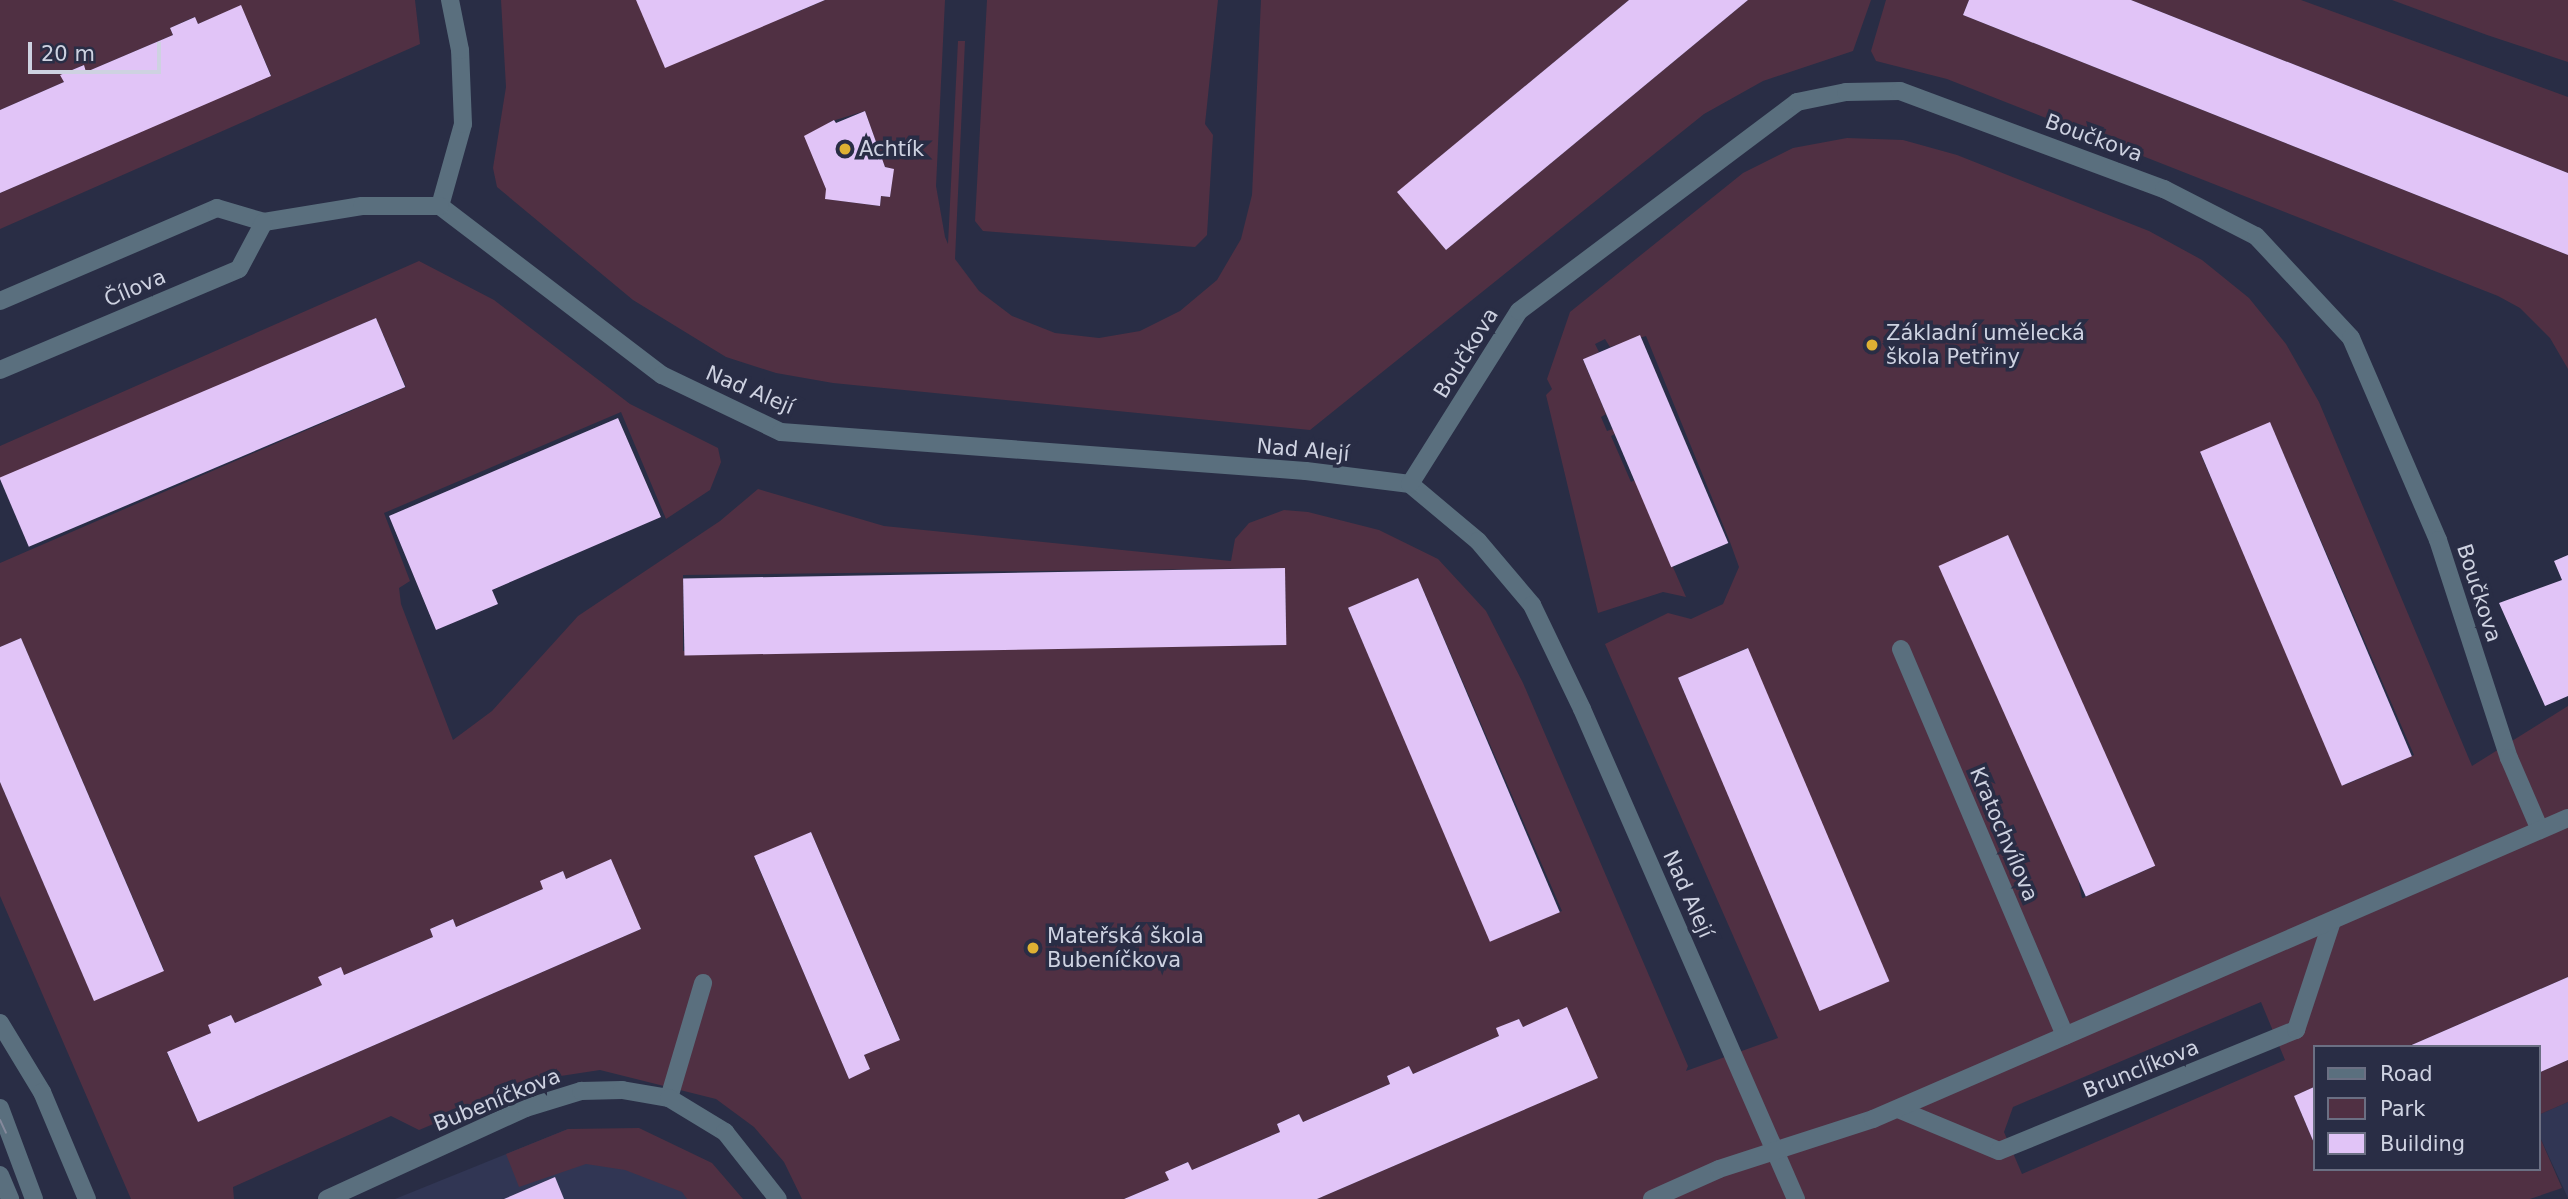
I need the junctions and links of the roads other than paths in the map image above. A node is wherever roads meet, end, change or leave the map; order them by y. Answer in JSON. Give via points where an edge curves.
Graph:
{"nodes":[{"id":1,"x":450,"y":0,"type":"edge"},
{"id":2,"x":440,"y":206,"type":"junction"},
{"id":3,"x":264,"y":222,"type":"junction"},
{"id":4,"x":0,"y":301,"type":"edge"},
{"id":5,"x":0,"y":370,"type":"edge"},
{"id":6,"x":1410,"y":484,"type":"junction"},
{"id":7,"x":1901,"y":649,"type":"dead end"},
{"id":8,"x":2568,"y":818,"type":"edge"},
{"id":9,"x":2540,"y":830,"type":"junction"},
{"id":10,"x":2332,"y":921,"type":"junction"},
{"id":11,"x":703,"y":983,"type":"dead end"},
{"id":12,"x":0,"y":1023,"type":"edge"},
{"id":13,"x":2065,"y":1036,"type":"junction"},
{"id":14,"x":669,"y":1098,"type":"junction"},
{"id":15,"x":0,"y":1108,"type":"edge"},
{"id":16,"x":1898,"y":1109,"type":"junction"},
{"id":17,"x":1776,"y":1150,"type":"junction"},
{"id":18,"x":0,"y":1175,"type":"edge"},
{"id":19,"x":10,"y":1199,"type":"edge"},
{"id":20,"x":34,"y":1199,"type":"edge"},
{"id":21,"x":87,"y":1199,"type":"edge"},
{"id":22,"x":327,"y":1199,"type":"edge"},
{"id":23,"x":778,"y":1199,"type":"edge"},
{"id":24,"x":1652,"y":1199,"type":"edge"},
{"id":25,"x":1797,"y":1199,"type":"edge"}],
"edges":[{"from":1,"to":2,"type":"street","via":[[460,50],[463,124]]},
{"from":2,"to":3,"type":"street","name":"Čílova","via":[[362,206]]},
{"from":2,"to":6,"type":"street","name":"Nad Alejí","via":[[662,375],[782,432],[1307,471]]},
{"from":3,"to":4,"type":"street","name":"Čílova","via":[[218,208]]},
{"from":3,"to":5,"type":"street","name":"Čílova","via":[[239,269]]},
{"from":6,"to":9,"type":"street","name":"Boučkova","via":[[1519,311],[1797,102],[1846,92],[1900,91],[2164,189],[2256,236],[2351,338],[2438,540],[2509,758]]},
{"from":6,"to":17,"type":"street","name":"Nad Alejí","via":[[1478,541],[1532,605]]},
{"from":7,"to":13,"type":"street","name":"Kratochvílova"},
{"from":8,"to":9,"type":"street"},
{"from":9,"to":10,"type":"street"},
{"from":10,"to":13,"type":"street"},
{"from":10,"to":16,"type":"street","name":"Brunclíkova","via":[[2296,1030],[1999,1151]]},
{"from":11,"to":14,"type":"street"},
{"from":12,"to":21,"type":"street","via":[[42,1092]]},
{"from":13,"to":16,"type":"street"},
{"from":14,"to":22,"type":"street","name":"Bubeníčkova","via":[[622,1090],[581,1091],[526,1108]]},
{"from":14,"to":23,"type":"street","name":"Bubeníčkova","via":[[725,1132]]},
{"from":15,"to":20,"type":"street"},
{"from":16,"to":17,"type":"street"},
{"from":17,"to":24,"type":"street"},
{"from":17,"to":25,"type":"street","name":"Nad Alejí"},
{"from":18,"to":19,"type":"street"}]}
